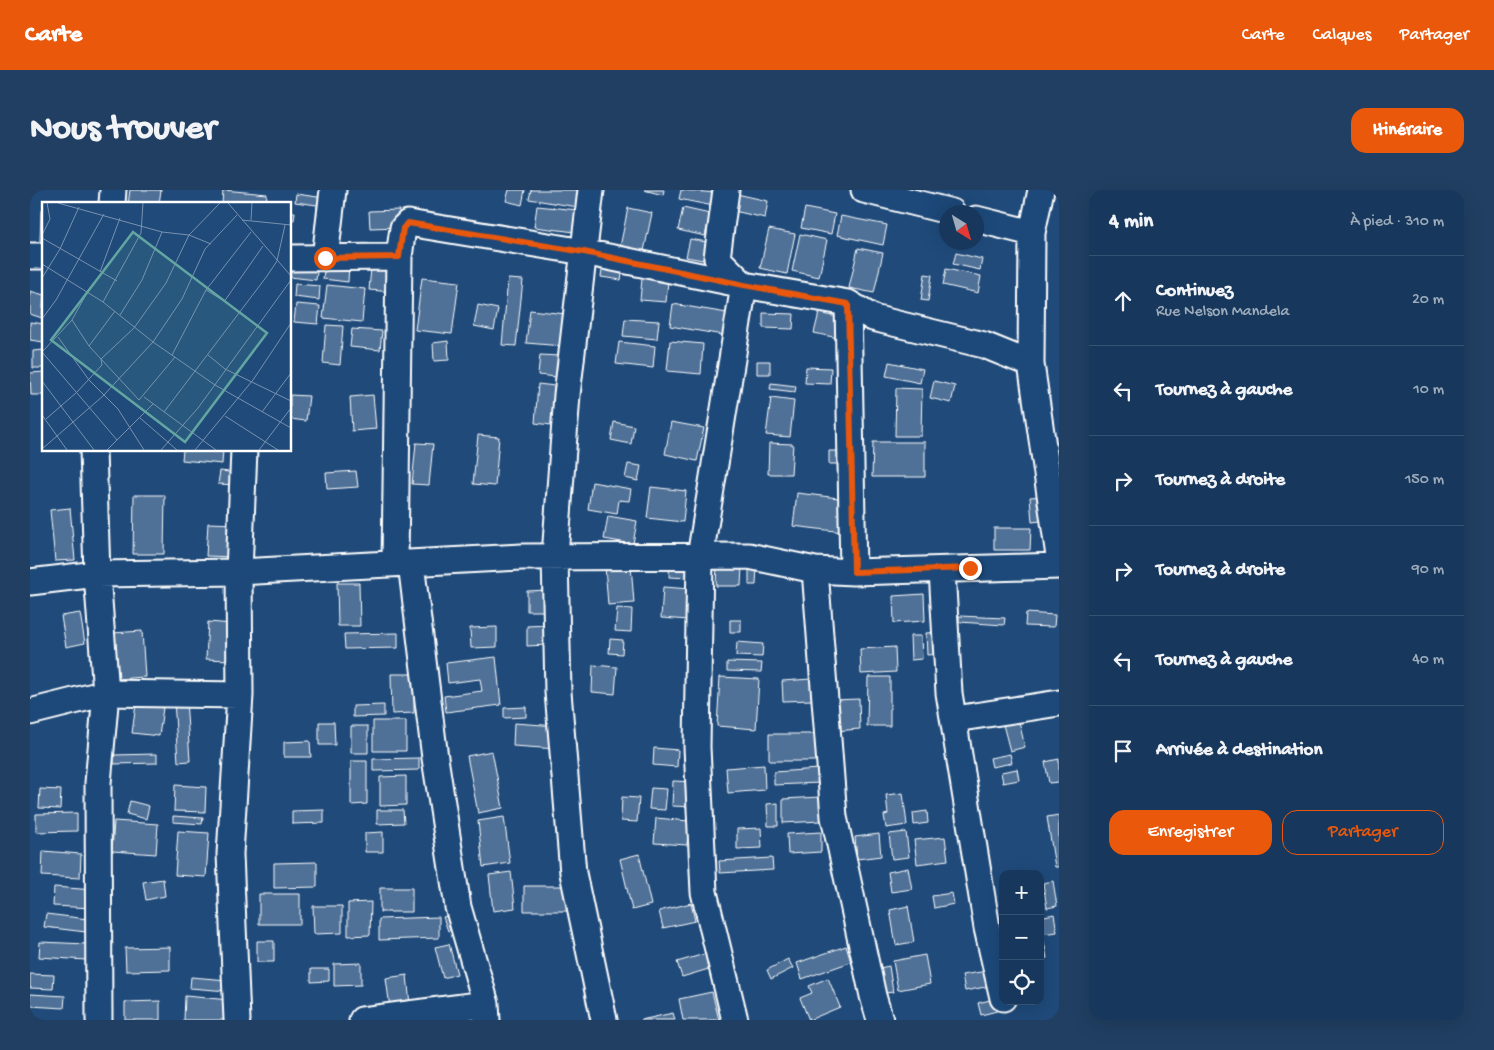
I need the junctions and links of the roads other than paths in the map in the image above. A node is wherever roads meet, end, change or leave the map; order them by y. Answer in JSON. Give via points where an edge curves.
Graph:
{"nodes":[{"id":1,"x":333,"y":190,"type":"edge"},
{"id":2,"x":591,"y":190,"type":"edge"},
{"id":3,"x":726,"y":190,"type":"edge"},
{"id":4,"x":864,"y":190,"type":"edge"},
{"id":5,"x":1041,"y":190,"type":"edge"},
{"id":6,"x":939,"y":209,"type":"edge"},
{"id":7,"x":984,"y":221,"type":"edge"},
{"id":8,"x":1032,"y":233,"type":"junction"},
{"id":9,"x":584,"y":252,"type":"junction"},
{"id":10,"x":399,"y":257,"type":"junction"},
{"id":11,"x":291,"y":258,"type":"edge"},
{"id":12,"x":325,"y":258,"type":"junction"},
{"id":13,"x":744,"y":285,"type":"junction"},
{"id":14,"x":848,"y":304,"type":"junction"},
{"id":15,"x":1031,"y":364,"type":"junction"},
{"id":16,"x":93,"y":451,"type":"edge"},
{"id":17,"x":244,"y":451,"type":"edge"},
{"id":18,"x":555,"y":556,"type":"junction"},
{"id":19,"x":1059,"y":556,"type":"edge"},
{"id":20,"x":700,"y":557,"type":"junction"},
{"id":21,"x":403,"y":563,"type":"junction"},
{"id":22,"x":1059,"y":566,"type":"edge"},
{"id":23,"x":815,"y":570,"type":"junction"},
{"id":24,"x":942,"y":570,"type":"junction"},
{"id":25,"x":239,"y":572,"type":"junction"},
{"id":26,"x":854,"y":572,"type":"junction"},
{"id":27,"x":97,"y":574,"type":"junction"},
{"id":28,"x":30,"y":582,"type":"edge"},
{"id":29,"x":106,"y":693,"type":"junction"},
{"id":30,"x":240,"y":695,"type":"junction"},
{"id":31,"x":1059,"y":703,"type":"edge"},
{"id":32,"x":30,"y":712,"type":"edge"},
{"id":33,"x":955,"y":719,"type":"junction"},
{"id":34,"x":999,"y":982,"type":"edge"},
{"id":35,"x":1004,"y":1005,"type":"edge"},
{"id":36,"x":487,"y":1012,"type":"edge"},
{"id":37,"x":99,"y":1020,"type":"edge"},
{"id":38,"x":237,"y":1020,"type":"edge"},
{"id":39,"x":362,"y":1020,"type":"edge"},
{"id":40,"x":604,"y":1020,"type":"edge"},
{"id":41,"x":735,"y":1020,"type":"edge"},
{"id":42,"x":880,"y":1020,"type":"edge"},
{"id":43,"x":1008,"y":1020,"type":"edge"}],
"edges":[{"from":1,"to":12,"type":"street"},
{"from":2,"to":9,"type":"street"},
{"from":3,"to":13,"type":"street","via":[[716,258]]},
{"from":4,"to":6,"type":"street"},
{"from":5,"to":8,"type":"street"},
{"from":7,"to":8,"type":"street"},
{"from":8,"to":15,"type":"street"},
{"from":9,"to":10,"type":"street","via":[[408,223],[403,228]]},
{"from":9,"to":13,"type":"street"},
{"from":9,"to":18,"type":"street","via":[[567,395]]},
{"from":10,"to":12,"type":"street"},
{"from":10,"to":21,"type":"street"},
{"from":11,"to":12,"type":"street"},
{"from":13,"to":14,"type":"street"},
{"from":13,"to":20,"type":"street"},
{"from":14,"to":15,"type":"street","via":[[873,318],[984,345]]},
{"from":14,"to":26,"type":"street"},
{"from":15,"to":19,"type":"street"},
{"from":16,"to":27,"type":"street"},
{"from":17,"to":25,"type":"street"},
{"from":18,"to":20,"type":"street"},
{"from":18,"to":21,"type":"street"},
{"from":18,"to":40,"type":"street","via":[[558,692],[573,873]]},
{"from":20,"to":23,"type":"street","via":[[749,556]]},
{"from":20,"to":41,"type":"street","via":[[697,747],[704,892]]},
{"from":21,"to":25,"type":"street"},
{"from":21,"to":36,"type":"street","via":[[458,907]]},
{"from":22,"to":24,"type":"street"},
{"from":23,"to":26,"type":"street"},
{"from":23,"to":42,"type":"street","via":[[834,817]]},
{"from":24,"to":26,"type":"street"},
{"from":24,"to":33,"type":"street","via":[[949,693]]},
{"from":25,"to":27,"type":"street"},
{"from":25,"to":30,"type":"street"},
{"from":27,"to":28,"type":"street"},
{"from":27,"to":29,"type":"street"},
{"from":29,"to":30,"type":"street"},
{"from":29,"to":32,"type":"street"},
{"from":29,"to":37,"type":"street","via":[[98,783]]},
{"from":30,"to":38,"type":"street","via":[[230,854]]},
{"from":31,"to":33,"type":"street"},
{"from":33,"to":34,"type":"street","via":[[987,928]]},
{"from":35,"to":43,"type":"street"},
{"from":36,"to":39,"type":"street"}]}
